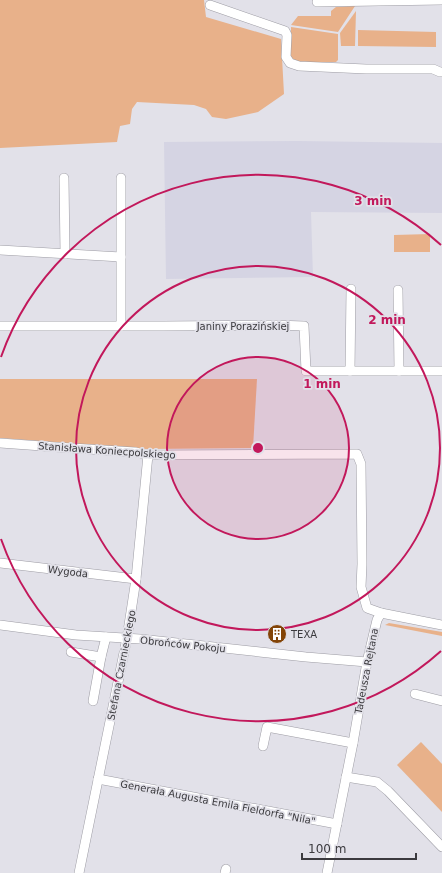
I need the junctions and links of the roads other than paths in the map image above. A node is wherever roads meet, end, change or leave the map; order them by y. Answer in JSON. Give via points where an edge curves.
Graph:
{"nodes":[{"id":1,"x":442,"y":0,"type":"edge"},
{"id":2,"x":317,"y":2,"type":"dead end"},
{"id":3,"x":210,"y":6,"type":"dead end"},
{"id":4,"x":442,"y":72,"type":"edge"},
{"id":5,"x":64,"y":178,"type":"dead end"},
{"id":6,"x":121,"y":178,"type":"dead end"},
{"id":7,"x":0,"y":250,"type":"edge"},
{"id":8,"x":65,"y":254,"type":"junction"},
{"id":9,"x":121,"y":257,"type":"junction"},
{"id":10,"x":351,"y":289,"type":"dead end"},
{"id":11,"x":398,"y":290,"type":"dead end"},
{"id":12,"x":0,"y":326,"type":"edge"},
{"id":13,"x":121,"y":326,"type":"junction"},
{"id":14,"x":350,"y":371,"type":"junction"},
{"id":15,"x":398,"y":371,"type":"junction"},
{"id":16,"x":442,"y":371,"type":"edge"},
{"id":17,"x":0,"y":443,"type":"edge"},
{"id":18,"x":148,"y":455,"type":"junction"},
{"id":19,"x":0,"y":563,"type":"edge"},
{"id":20,"x":136,"y":579,"type":"junction"},
{"id":21,"x":381,"y":613,"type":"junction"},
{"id":22,"x":0,"y":625,"type":"edge"},
{"id":23,"x":442,"y":625,"type":"edge"},
{"id":24,"x":106,"y":637,"type":"junction"},
{"id":25,"x":127,"y":638,"type":"junction"},
{"id":26,"x":71,"y":652,"type":"dead end"},
{"id":27,"x":101,"y":657,"type":"junction"},
{"id":28,"x":366,"y":662,"type":"junction"},
{"id":29,"x":415,"y":694,"type":"dead end"},
{"id":30,"x":93,"y":701,"type":"dead end"},
{"id":31,"x":442,"y":701,"type":"edge"},
{"id":32,"x":353,"y":743,"type":"junction"},
{"id":33,"x":263,"y":746,"type":"dead end"},
{"id":34,"x":346,"y":777,"type":"junction"},
{"id":35,"x":98,"y":779,"type":"junction"},
{"id":36,"x":337,"y":824,"type":"junction"},
{"id":37,"x":442,"y":847,"type":"edge"},
{"id":38,"x":79,"y":873,"type":"edge"},
{"id":39,"x":327,"y":873,"type":"edge"}],
"edges":[{"from":1,"to":2,"type":"street"},
{"from":3,"to":4,"type":"street","via":[[285,31],[286,57],[290,64],[366,69],[433,69]]},
{"from":5,"to":8,"type":"street"},
{"from":6,"to":9,"type":"street"},
{"from":7,"to":8,"type":"street"},
{"from":8,"to":9,"type":"street"},
{"from":9,"to":13,"type":"street"},
{"from":10,"to":14,"type":"street"},
{"from":11,"to":15,"type":"street"},
{"from":12,"to":13,"type":"street","name":"Janiny Porazińskiej"},
{"from":13,"to":14,"type":"street","name":"Janiny Porazińskiej","via":[[304,326],[306,371]]},
{"from":14,"to":15,"type":"street","name":"Janiny Porazińskiej"},
{"from":15,"to":16,"type":"street","name":"Janiny Porazińskiej"},
{"from":17,"to":18,"type":"street","name":"Stanisława Koniecpolskiego"},
{"from":18,"to":20,"type":"street","name":"Stefana Czarnieckiego"},
{"from":18,"to":21,"type":"street","name":"Stanisława Koniecpolskiego","via":[[357,454],[361,464],[361,587],[367,608]]},
{"from":19,"to":20,"type":"street","name":"Wygoda"},
{"from":20,"to":25,"type":"street","name":"Stefana Czarnieckiego"},
{"from":21,"to":23,"type":"street"},
{"from":21,"to":28,"type":"street","name":"Tadeusza Rejtana"},
{"from":22,"to":24,"type":"street","name":"Obrońców Pokoju"},
{"from":24,"to":25,"type":"street","name":"Obrońców Pokoju"},
{"from":24,"to":27,"type":"street"},
{"from":25,"to":28,"type":"street","name":"Obrońców Pokoju"},
{"from":25,"to":35,"type":"street","name":"Stefana Czarnieckiego"},
{"from":26,"to":27,"type":"street"},
{"from":27,"to":30,"type":"street"},
{"from":28,"to":32,"type":"street","name":"Tadeusza Rejtana"},
{"from":29,"to":31,"type":"street"},
{"from":32,"to":33,"type":"street","via":[[267,727]]},
{"from":32,"to":34,"type":"street","name":"Tadeusza Rejtana"},
{"from":34,"to":36,"type":"street","name":"Tadeusza Rejtana"},
{"from":34,"to":37,"type":"street","via":[[377,782]]},
{"from":35,"to":36,"type":"street","name":"Generała Augusta Emila Fieldorfa \"Nila\""},
{"from":35,"to":38,"type":"street","name":"Stefana Czarnieckiego"},
{"from":36,"to":39,"type":"street","name":"Tadeusza Rejtana"}]}
